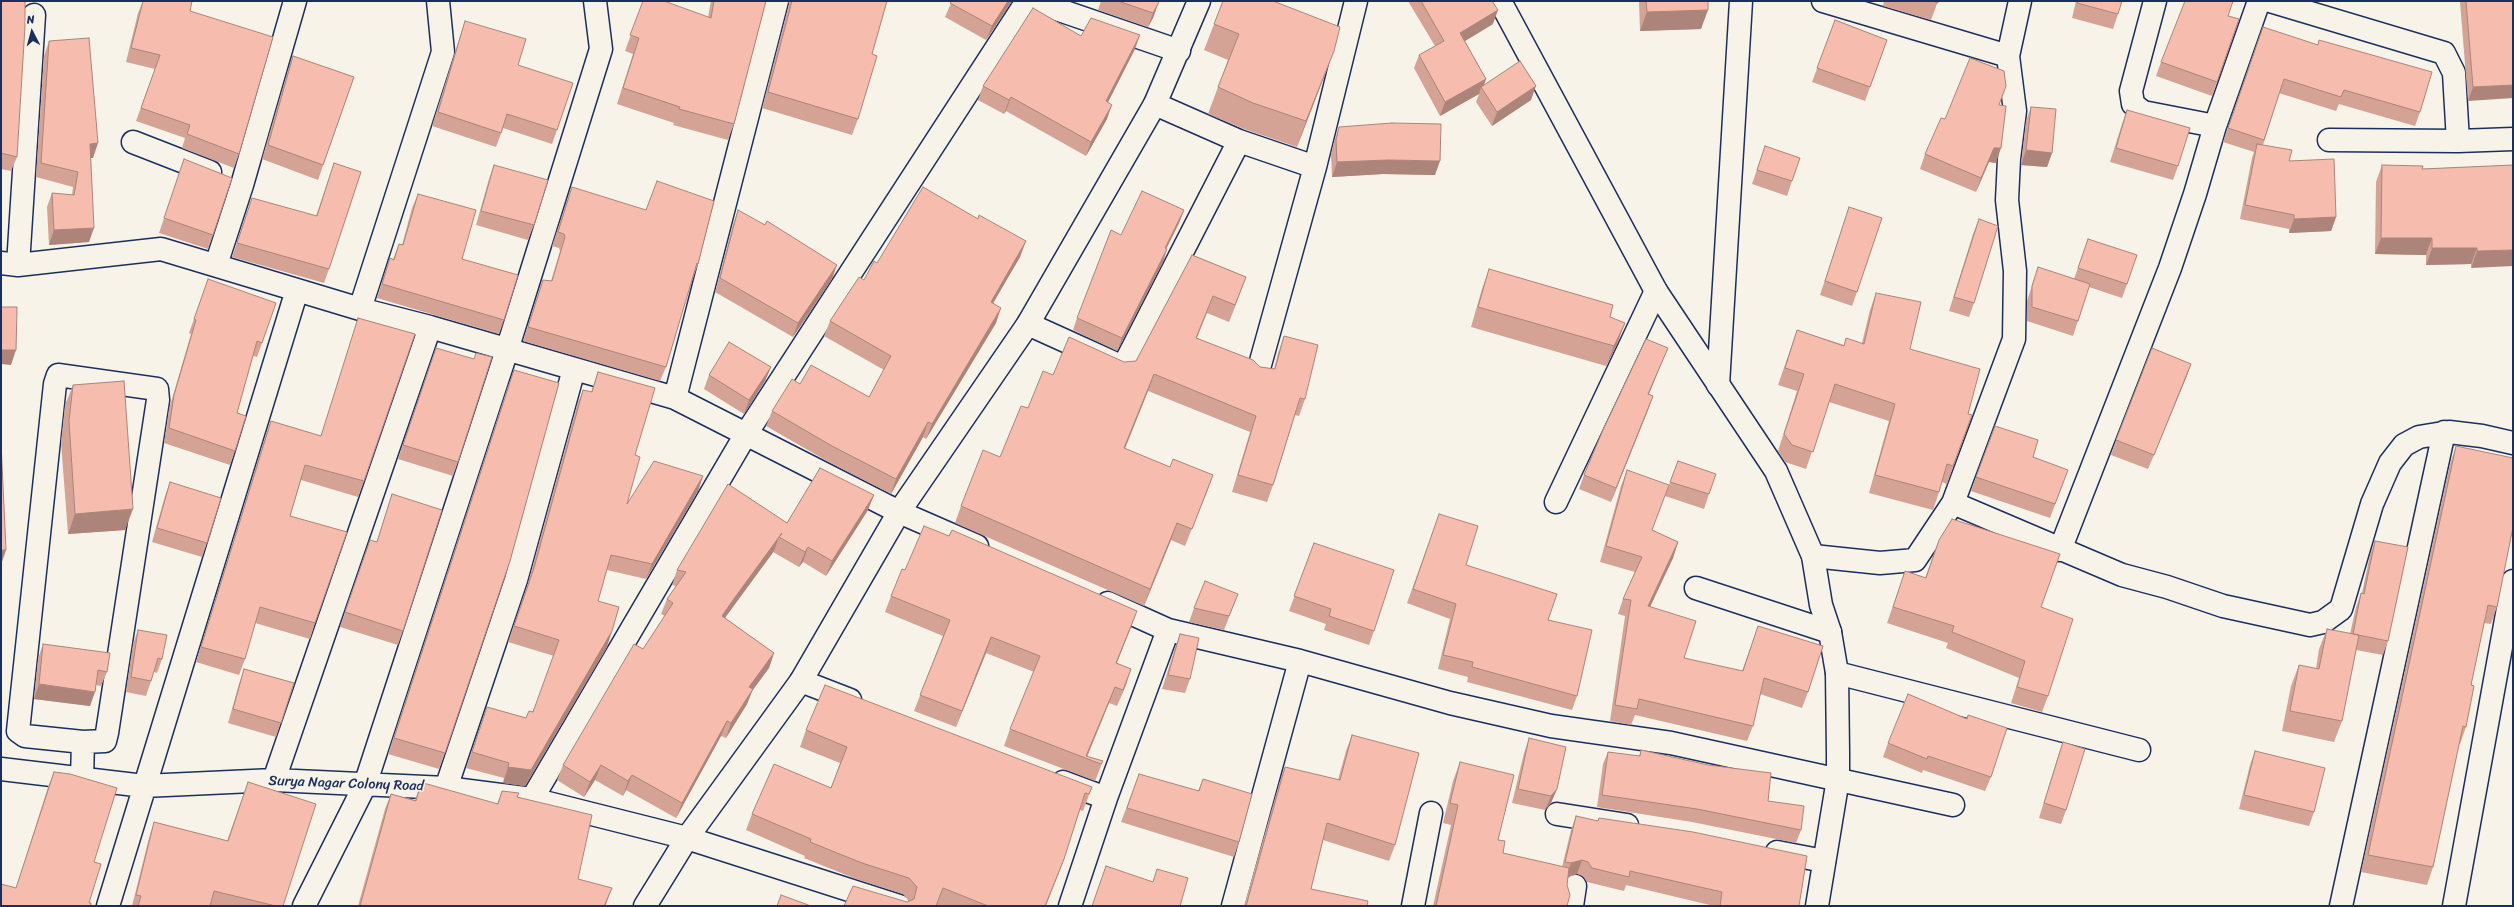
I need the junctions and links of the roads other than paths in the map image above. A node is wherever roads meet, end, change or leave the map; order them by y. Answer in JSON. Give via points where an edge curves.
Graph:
{"nodes":[{"id":1,"x":295,"y":1,"type":"edge"},
{"id":2,"x":438,"y":1,"type":"edge"},
{"id":3,"x":595,"y":1,"type":"edge"},
{"id":4,"x":777,"y":1,"type":"edge"},
{"id":5,"x":1027,"y":1,"type":"edge"},
{"id":6,"x":1033,"y":1,"type":"edge"},
{"id":7,"x":1199,"y":1,"type":"edge"},
{"id":8,"x":1356,"y":1,"type":"edge"},
{"id":9,"x":1500,"y":1,"type":"edge"},
{"id":10,"x":1741,"y":1,"type":"edge"},
{"id":11,"x":1823,"y":1,"type":"edge"},
{"id":12,"x":2020,"y":1,"type":"edge"},
{"id":13,"x":2155,"y":1,"type":"edge"},
{"id":14,"x":2259,"y":1,"type":"edge"},
{"id":15,"x":2270,"y":1,"type":"edge"},
{"id":16,"x":34,"y":15,"type":"dead end"},
{"id":17,"x":1179,"y":51,"type":"junction"},
{"id":18,"x":2008,"y":56,"type":"junction"},
{"id":19,"x":1155,"y":104,"type":"junction"},
{"id":20,"x":2215,"y":126,"type":"junction"},
{"id":21,"x":2513,"y":139,"type":"edge"},
{"id":22,"x":2329,"y":140,"type":"dead end"},
{"id":23,"x":2458,"y":140,"type":"junction"},
{"id":24,"x":133,"y":142,"type":"dead end"},
{"id":25,"x":1239,"y":142,"type":"junction"},
{"id":26,"x":1315,"y":167,"type":"junction"},
{"id":27,"x":242,"y":185,"type":"junction"},
{"id":28,"x":9,"y":264,"type":"edge"},
{"id":29,"x":216,"y":265,"type":"junction"},
{"id":30,"x":297,"y":290,"type":"junction"},
{"id":31,"x":1656,"y":291,"type":"junction"},
{"id":32,"x":360,"y":309,"type":"junction"},
{"id":33,"x":1028,"y":324,"type":"junction"},
{"id":34,"x":430,"y":327,"type":"junction"},
{"id":35,"x":507,"y":350,"type":"junction"},
{"id":36,"x":574,"y":369,"type":"junction"},
{"id":37,"x":1258,"y":372,"type":"edge"},
{"id":38,"x":1718,"y":385,"type":"junction"},
{"id":39,"x":675,"y":398,"type":"junction"},
{"id":40,"x":2444,"y":432,"type":"junction"},
{"id":41,"x":746,"y":434,"type":"junction"},
{"id":42,"x":2513,"y":443,"type":"edge"},
{"id":43,"x":1556,"y":502,"type":"dead end"},
{"id":44,"x":1953,"y":503,"type":"junction"},
{"id":45,"x":899,"y":512,"type":"junction"},
{"id":46,"x":2060,"y":550,"type":"junction"},
{"id":47,"x":994,"y":553,"type":"edge"},
{"id":48,"x":1813,"y":556,"type":"junction"},
{"id":49,"x":2513,"y":581,"type":"edge"},
{"id":50,"x":1696,"y":588,"type":"dead end"},
{"id":51,"x":1088,"y":595,"type":"edge"},
{"id":52,"x":1168,"y":630,"type":"junction"},
{"id":53,"x":1830,"y":632,"type":"junction"},
{"id":54,"x":1300,"y":661,"type":"junction"},
{"id":55,"x":1837,"y":674,"type":"junction"},
{"id":56,"x":801,"y":680,"type":"junction"},
{"id":57,"x":868,"y":706,"type":"edge"},
{"id":58,"x":82,"y":742,"type":"junction"},
{"id":59,"x":2139,"y":750,"type":"dead end"},
{"id":60,"x":1,"y":769,"type":"edge"},
{"id":61,"x":1046,"y":776,"type":"edge"},
{"id":62,"x":82,"y":778,"type":"junction"},
{"id":63,"x":274,"y":780,"type":"junction"},
{"id":64,"x":1838,"y":780,"type":"junction"},
{"id":65,"x":364,"y":785,"type":"junction"},
{"id":66,"x":144,"y":786,"type":"junction"},
{"id":67,"x":446,"y":788,"type":"junction"},
{"id":68,"x":1106,"y":798,"type":"junction"},
{"id":69,"x":532,"y":800,"type":"junction"},
{"id":70,"x":1953,"y":805,"type":"dead end"},
{"id":71,"x":1431,"y":813,"type":"dead end"},
{"id":72,"x":1558,"y":814,"type":"dead end"},
{"id":73,"x":1651,"y":828,"type":"edge"},
{"id":74,"x":687,"y":838,"type":"junction"},
{"id":75,"x":1757,"y":848,"type":"edge"},
{"id":76,"x":1824,"y":861,"type":"junction"},
{"id":77,"x":108,"y":906,"type":"edge"},
{"id":78,"x":304,"y":906,"type":"edge"},
{"id":79,"x":645,"y":906,"type":"edge"},
{"id":80,"x":899,"y":906,"type":"edge"},
{"id":81,"x":1070,"y":906,"type":"edge"},
{"id":82,"x":1233,"y":906,"type":"edge"},
{"id":83,"x":1413,"y":906,"type":"edge"},
{"id":84,"x":1817,"y":906,"type":"edge"},
{"id":85,"x":2341,"y":906,"type":"edge"},
{"id":86,"x":2454,"y":906,"type":"edge"}],
"edges":[{"from":1,"to":27,"type":"street"},
{"from":2,"to":32,"type":"street","via":[[443,52]]},
{"from":3,"to":35,"type":"street","via":[[602,49]]},
{"from":4,"to":39,"type":"street"},
{"from":5,"to":41,"type":"street"},
{"from":6,"to":17,"type":"street"},
{"from":7,"to":17,"type":"street"},
{"from":8,"to":26,"type":"street"},
{"from":9,"to":31,"type":"street"},
{"from":10,"to":38,"type":"street"},
{"from":11,"to":18,"type":"street"},
{"from":12,"to":18,"type":"street"},
{"from":13,"to":20,"type":"street","via":[[2131,91],[2133,104],[2143,112]]},
{"from":14,"to":20,"type":"street"},
{"from":15,"to":23,"type":"street","via":[[2444,53],[2454,73]]},
{"from":16,"to":28,"type":"street"},
{"from":17,"to":19,"type":"street"},
{"from":18,"to":44,"type":"street","via":[[2015,111],[2007,200],[2015,271],[2014,339]]},
{"from":19,"to":25,"type":"street"},
{"from":19,"to":33,"type":"street"},
{"from":20,"to":46,"type":"street","via":[[2170,268]]},
{"from":21,"to":23,"type":"street"},
{"from":22,"to":23,"type":"street"},
{"from":24,"to":27,"type":"street"},
{"from":25,"to":26,"type":"street"},
{"from":25,"to":33,"type":"street","via":[[1123,367]]},
{"from":26,"to":37,"type":"street"},
{"from":27,"to":29,"type":"street"},
{"from":28,"to":29,"type":"street","via":[[161,249]]},
{"from":29,"to":30,"type":"street"},
{"from":30,"to":32,"type":"street"},
{"from":30,"to":66,"type":"street"},
{"from":31,"to":38,"type":"street"},
{"from":31,"to":43,"type":"street"},
{"from":32,"to":34,"type":"street"},
{"from":33,"to":45,"type":"street"},
{"from":34,"to":35,"type":"street"},
{"from":34,"to":63,"type":"street"},
{"from":35,"to":36,"type":"street"},
{"from":35,"to":65,"type":"street"},
{"from":36,"to":39,"type":"street"},
{"from":36,"to":67,"type":"street","via":[[516,580]]},
{"from":38,"to":48,"type":"street","via":[[1776,471]]},
{"from":39,"to":41,"type":"street"},
{"from":40,"to":42,"type":"street","via":[[2482,436]]},
{"from":40,"to":46,"type":"street","via":[[2418,437],[2404,445],[2390,464],[2372,504],[2341,609],[2323,622],[2310,625],[2223,606],[2167,586],[2122,575]]},
{"from":40,"to":85,"type":"street"},
{"from":41,"to":45,"type":"street"},
{"from":41,"to":69,"type":"street"},
{"from":44,"to":46,"type":"street"},
{"from":44,"to":48,"type":"street","via":[[1914,560],[1880,563]]},
{"from":45,"to":47,"type":"street"},
{"from":45,"to":56,"type":"street"},
{"from":48,"to":53,"type":"street","via":[[1821,605]]},
{"from":49,"to":86,"type":"street"},
{"from":50,"to":53,"type":"street"},
{"from":51,"to":52,"type":"street"},
{"from":52,"to":54,"type":"street"},
{"from":52,"to":68,"type":"street"},
{"from":53,"to":55,"type":"street"},
{"from":54,"to":64,"type":"street","via":[[1450,703],[1551,726],[1671,743]]},
{"from":54,"to":82,"type":"street"},
{"from":55,"to":59,"type":"street"},
{"from":55,"to":64,"type":"street"},
{"from":56,"to":57,"type":"street"},
{"from":56,"to":74,"type":"street"},
{"from":58,"to":58,"type":"street","via":[[24,736],[18,732],[58,375],[157,389],[158,400],[107,733],[105,742]]},
{"from":58,"to":62,"type":"street"},
{"from":60,"to":62,"type":"street","name":"Surya Nagar Colony Road"},
{"from":61,"to":68,"type":"street"},
{"from":62,"to":66,"type":"street","name":"Surya Nagar Colony Road"},
{"from":63,"to":65,"type":"street","name":"Surya Nagar Colony Road"},
{"from":63,"to":66,"type":"street","name":"Surya Nagar Colony Road"},
{"from":64,"to":70,"type":"street"},
{"from":64,"to":76,"type":"street"},
{"from":65,"to":67,"type":"street","name":"Surya Nagar Colony Road"},
{"from":65,"to":78,"type":"street"},
{"from":66,"to":77,"type":"street"},
{"from":67,"to":69,"type":"street","name":"Surya Nagar Colony Road"},
{"from":68,"to":81,"type":"street"},
{"from":69,"to":74,"type":"street","name":"Surya Nagar Colony Road"},
{"from":71,"to":83,"type":"street"},
{"from":72,"to":73,"type":"street"},
{"from":74,"to":79,"type":"street"},
{"from":74,"to":80,"type":"street","name":"Surya Nagar Colony Road"},
{"from":75,"to":76,"type":"street"},
{"from":76,"to":84,"type":"street"}]}
